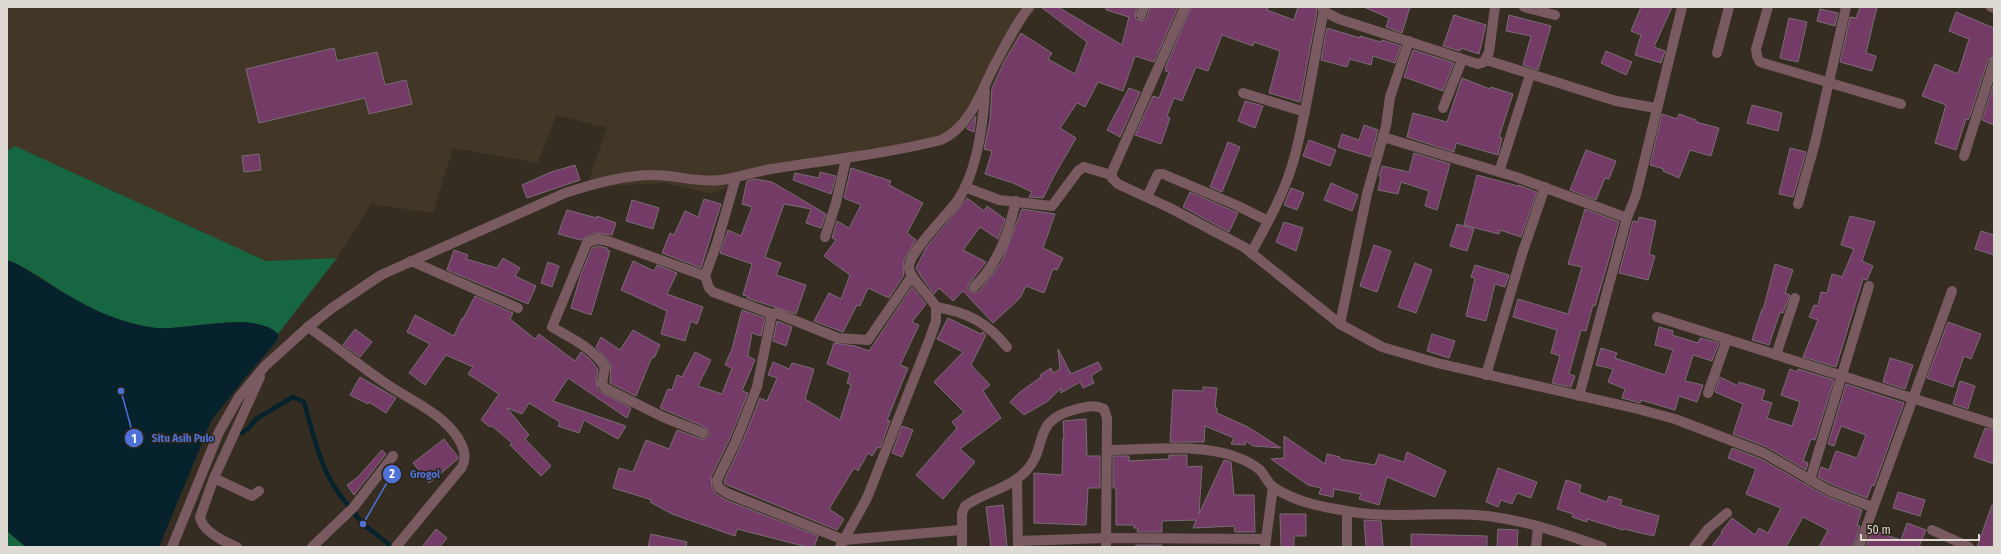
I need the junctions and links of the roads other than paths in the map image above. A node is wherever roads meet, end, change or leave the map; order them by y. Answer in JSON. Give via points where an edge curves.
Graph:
{"nodes":[{"id":1,"x":1029,"y":7,"type":"edge"},
{"id":2,"x":1185,"y":7,"type":"edge"},
{"id":3,"x":1495,"y":7,"type":"edge"},
{"id":4,"x":1524,"y":7,"type":"edge"},
{"id":5,"x":1682,"y":7,"type":"edge"},
{"id":6,"x":1729,"y":7,"type":"edge"},
{"id":7,"x":1768,"y":7,"type":"edge"},
{"id":8,"x":1846,"y":7,"type":"edge"},
{"id":9,"x":1990,"y":7,"type":"edge"},
{"id":10,"x":1323,"y":8,"type":"edge"},
{"id":11,"x":1994,"y":8,"type":"edge"},
{"id":12,"x":1555,"y":15,"type":"dead end"},
{"id":13,"x":1409,"y":41,"type":"junction"},
{"id":14,"x":1717,"y":53,"type":"dead end"},
{"id":15,"x":1462,"y":60,"type":"junction"},
{"id":16,"x":1486,"y":60,"type":"junction"},
{"id":17,"x":1994,"y":62,"type":"edge"},
{"id":18,"x":1530,"y":75,"type":"junction"},
{"id":19,"x":1828,"y":83,"type":"junction"},
{"id":20,"x":985,"y":85,"type":"junction"},
{"id":21,"x":1243,"y":93,"type":"dead end"},
{"id":22,"x":1901,"y":104,"type":"dead end"},
{"id":23,"x":1442,"y":108,"type":"dead end"},
{"id":24,"x":1656,"y":108,"type":"junction"},
{"id":25,"x":1305,"y":112,"type":"junction"},
{"id":26,"x":1383,"y":137,"type":"junction"},
{"id":27,"x":1964,"y":156,"type":"dead end"},
{"id":28,"x":846,"y":159,"type":"junction"},
{"id":29,"x":1499,"y":172,"type":"junction"},
{"id":30,"x":1111,"y":175,"type":"junction"},
{"id":31,"x":736,"y":177,"type":"junction"},
{"id":32,"x":964,"y":187,"type":"junction"},
{"id":33,"x":1545,"y":187,"type":"junction"},
{"id":34,"x":1147,"y":197,"type":"junction"},
{"id":35,"x":1016,"y":201,"type":"junction"},
{"id":36,"x":1798,"y":204,"type":"dead end"},
{"id":37,"x":1627,"y":218,"type":"junction"},
{"id":38,"x":1268,"y":221,"type":"junction"},
{"id":39,"x":825,"y":237,"type":"dead end"},
{"id":40,"x":1251,"y":253,"type":"junction"},
{"id":41,"x":411,"y":261,"type":"junction"},
{"id":42,"x":705,"y":276,"type":"junction"},
{"id":43,"x":912,"y":276,"type":"junction"},
{"id":44,"x":1869,"y":286,"type":"dead end"},
{"id":45,"x":974,"y":287,"type":"dead end"},
{"id":46,"x":1952,"y":291,"type":"dead end"},
{"id":47,"x":1795,"y":298,"type":"dead end"},
{"id":48,"x":518,"y":308,"type":"dead end"},
{"id":49,"x":936,"y":308,"type":"junction"},
{"id":50,"x":772,"y":314,"type":"junction"},
{"id":51,"x":1657,"y":317,"type":"dead end"},
{"id":52,"x":1340,"y":324,"type":"junction"},
{"id":53,"x":308,"y":327,"type":"junction"},
{"id":54,"x":1728,"y":339,"type":"junction"},
{"id":55,"x":1007,"y":347,"type":"dead end"},
{"id":56,"x":1776,"y":354,"type":"junction"},
{"id":57,"x":265,"y":366,"type":"junction"},
{"id":58,"x":1486,"y":375,"type":"junction"},
{"id":59,"x":1841,"y":375,"type":"junction"},
{"id":60,"x":1708,"y":393,"type":"dead end"},
{"id":61,"x":1579,"y":396,"type":"junction"},
{"id":62,"x":1913,"y":398,"type":"junction"},
{"id":63,"x":1994,"y":424,"type":"edge"},
{"id":64,"x":703,"y":433,"type":"dead end"},
{"id":65,"x":1108,"y":450,"type":"junction"},
{"id":66,"x":393,"y":456,"type":"dead end"},
{"id":67,"x":214,"y":478,"type":"junction"},
{"id":68,"x":1017,"y":479,"type":"junction"},
{"id":69,"x":1810,"y":480,"type":"junction"},
{"id":70,"x":1273,"y":487,"type":"junction"},
{"id":71,"x":259,"y":491,"type":"dead end"},
{"id":72,"x":1872,"y":507,"type":"junction"},
{"id":73,"x":1347,"y":511,"type":"junction"},
{"id":74,"x":1727,"y":513,"type":"dead end"},
{"id":75,"x":1538,"y":527,"type":"junction"},
{"id":76,"x":961,"y":530,"type":"junction"},
{"id":77,"x":1932,"y":530,"type":"dead end"},
{"id":78,"x":842,"y":543,"type":"edge"},
{"id":79,"x":1106,"y":543,"type":"edge"},
{"id":80,"x":1265,"y":543,"type":"edge"},
{"id":81,"x":1018,"y":544,"type":"edge"},
{"id":82,"x":172,"y":547,"type":"edge"},
{"id":83,"x":237,"y":547,"type":"edge"},
{"id":84,"x":312,"y":547,"type":"edge"},
{"id":85,"x":396,"y":547,"type":"edge"},
{"id":86,"x":962,"y":547,"type":"edge"},
{"id":87,"x":1347,"y":547,"type":"edge"},
{"id":88,"x":1536,"y":547,"type":"edge"},
{"id":89,"x":1602,"y":547,"type":"edge"},
{"id":90,"x":1694,"y":547,"type":"edge"},
{"id":91,"x":1859,"y":547,"type":"edge"},
{"id":92,"x":1969,"y":547,"type":"edge"}],
"edges":[{"from":1,"to":20,"type":"street","via":[[1009,38]]},
{"from":2,"to":30,"type":"street"},
{"from":3,"to":16,"type":"street"},
{"from":4,"to":12,"type":"street"},
{"from":5,"to":24,"type":"street"},
{"from":6,"to":14,"type":"street"},
{"from":7,"to":19,"type":"street","via":[[1756,50],[1760,62]]},
{"from":8,"to":19,"type":"street"},
{"from":9,"to":11,"type":"street"},
{"from":10,"to":13,"type":"street","via":[[1339,19]]},
{"from":10,"to":25,"type":"street"},
{"from":13,"to":15,"type":"street"},
{"from":13,"to":26,"type":"street","via":[[1390,97]]},
{"from":15,"to":16,"type":"street","via":[[1478,64]]},
{"from":15,"to":23,"type":"street"},
{"from":16,"to":18,"type":"street"},
{"from":17,"to":27,"type":"street"},
{"from":18,"to":24,"type":"street","via":[[1616,101]]},
{"from":18,"to":29,"type":"street"},
{"from":19,"to":22,"type":"street"},
{"from":19,"to":36,"type":"street"},
{"from":20,"to":28,"type":"street","via":[[967,118],[951,136],[929,143]]},
{"from":20,"to":32,"type":"street","via":[[979,139]]},
{"from":21,"to":25,"type":"street"},
{"from":24,"to":37,"type":"street","via":[[1636,195]]},
{"from":25,"to":38,"type":"street","via":[[1294,160]]},
{"from":26,"to":29,"type":"street"},
{"from":26,"to":52,"type":"street","via":[[1366,200]]},
{"from":28,"to":31,"type":"street","via":[[770,169]]},
{"from":28,"to":39,"type":"street"},
{"from":29,"to":33,"type":"street"},
{"from":30,"to":34,"type":"street","via":[[1118,184]]},
{"from":30,"to":35,"type":"street","via":[[1084,167],[1078,171],[1052,206]]},
{"from":31,"to":41,"type":"street","via":[[711,181],[654,175],[636,176],[590,186],[565,194]]},
{"from":31,"to":42,"type":"street"},
{"from":32,"to":35,"type":"street","via":[[993,198]]},
{"from":32,"to":43,"type":"street","via":[[950,210],[912,257],[908,266]]},
{"from":33,"to":37,"type":"street"},
{"from":33,"to":58,"type":"street"},
{"from":34,"to":38,"type":"street","via":[[1158,174],[1163,174]]},
{"from":34,"to":40,"type":"street"},
{"from":35,"to":45,"type":"street","via":[[1002,249],[985,276]]},
{"from":37,"to":61,"type":"street"},
{"from":38,"to":40,"type":"street"},
{"from":40,"to":52,"type":"street"},
{"from":41,"to":48,"type":"street"},
{"from":41,"to":53,"type":"street","via":[[381,275]]},
{"from":42,"to":50,"type":"street","via":[[708,288],[714,292]]},
{"from":42,"to":64,"type":"street","via":[[597,239],[587,243],[552,327],[585,346],[599,359],[605,367],[602,383],[605,388],[663,417]]},
{"from":43,"to":49,"type":"street","via":[[929,295]]},
{"from":43,"to":50,"type":"street","via":[[868,340],[838,338],[776,313]]},
{"from":44,"to":59,"type":"street"},
{"from":46,"to":62,"type":"street"},
{"from":47,"to":56,"type":"street"},
{"from":49,"to":55,"type":"street","via":[[951,310],[981,321]]},
{"from":49,"to":78,"type":"street","via":[[936,321],[880,467],[861,510]]},
{"from":50,"to":78,"type":"street","via":[[757,387],[717,485],[729,494]]},
{"from":51,"to":54,"type":"street"},
{"from":52,"to":58,"type":"street","via":[[1382,347]]},
{"from":53,"to":57,"type":"street"},
{"from":53,"to":85,"type":"street","via":[[444,423],[464,449],[466,459],[462,467]]},
{"from":54,"to":56,"type":"street"},
{"from":54,"to":60,"type":"street"},
{"from":56,"to":59,"type":"street"},
{"from":57,"to":67,"type":"street"},
{"from":57,"to":82,"type":"street","via":[[232,408]]},
{"from":58,"to":61,"type":"street"},
{"from":59,"to":62,"type":"street"},
{"from":59,"to":69,"type":"street"},
{"from":61,"to":69,"type":"street","via":[[1656,414],[1701,428],[1764,453]]},
{"from":62,"to":63,"type":"street"},
{"from":62,"to":72,"type":"street"},
{"from":65,"to":68,"type":"street","via":[[1107,418],[1104,409],[1094,406],[1074,410],[1060,415],[1049,423],[1030,466]]},
{"from":65,"to":70,"type":"street","via":[[1198,449],[1224,452],[1253,465]]},
{"from":65,"to":79,"type":"street"},
{"from":66,"to":84,"type":"street","via":[[353,508]]},
{"from":67,"to":71,"type":"street","via":[[252,496]]},
{"from":67,"to":83,"type":"street","via":[[200,520],[217,536]]},
{"from":68,"to":76,"type":"street","via":[[965,506]]},
{"from":68,"to":81,"type":"street"},
{"from":69,"to":72,"type":"street"},
{"from":70,"to":73,"type":"street","via":[[1306,503]]},
{"from":70,"to":80,"type":"street"},
{"from":72,"to":91,"type":"street"},
{"from":73,"to":75,"type":"street","via":[[1381,515],[1477,515]]},
{"from":73,"to":87,"type":"street"},
{"from":74,"to":90,"type":"street","via":[[1708,529]]},
{"from":75,"to":88,"type":"street"},
{"from":75,"to":89,"type":"street"},
{"from":76,"to":78,"type":"street"},
{"from":76,"to":86,"type":"street"},
{"from":77,"to":92,"type":"street"},
{"from":79,"to":80,"type":"street"},
{"from":79,"to":81,"type":"street"}]}
